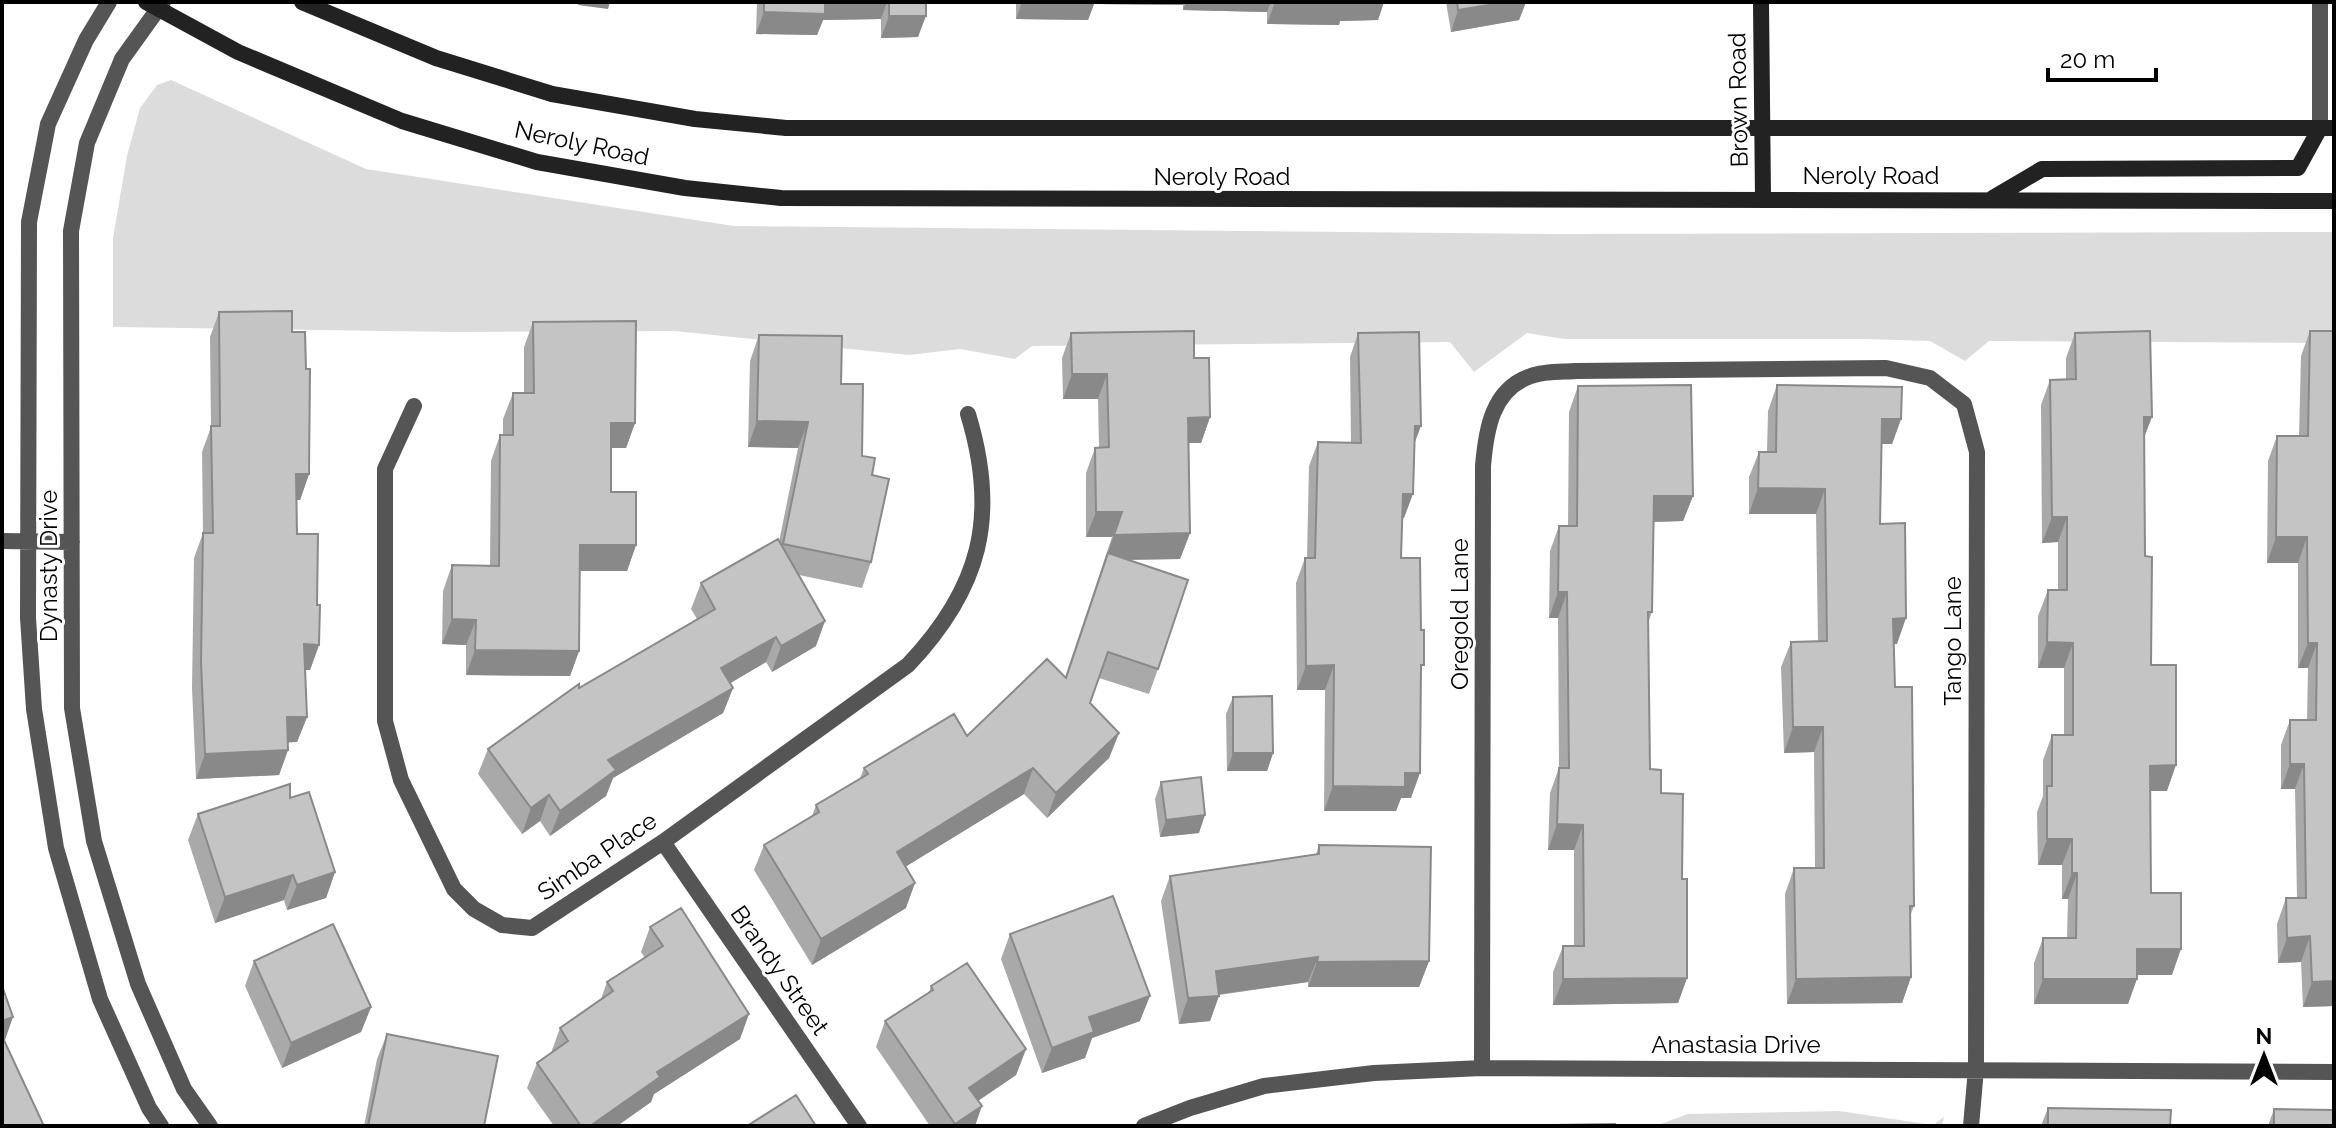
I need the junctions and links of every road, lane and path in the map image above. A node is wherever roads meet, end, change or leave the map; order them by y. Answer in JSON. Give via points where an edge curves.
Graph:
{"nodes":[{"id":1,"x":109,"y":2,"type":"edge"},
{"id":2,"x":302,"y":2,"type":"edge"},
{"id":3,"x":1761,"y":2,"type":"edge"},
{"id":4,"x":2320,"y":2,"type":"edge"},
{"id":5,"x":156,"y":4,"type":"edge"},
{"id":6,"x":1762,"y":127,"type":"junction"},
{"id":7,"x":2327,"y":128,"type":"edge"},
{"id":8,"x":1763,"y":198,"type":"junction"},
{"id":9,"x":1992,"y":199,"type":"junction"},
{"id":10,"x":2334,"y":201,"type":"edge"},
{"id":11,"x":1727,"y":368,"type":"joint"},
{"id":12,"x":414,"y":406,"type":"dead end"},
{"id":13,"x":968,"y":414,"type":"dead end"},
{"id":14,"x":2,"y":541,"type":"edge"},
{"id":15,"x":27,"y":541,"type":"junction"},
{"id":16,"x":72,"y":542,"type":"junction"},
{"id":17,"x":663,"y":842,"type":"junction"},
{"id":18,"x":1482,"y":1068,"type":"junction"},
{"id":19,"x":1976,"y":1069,"type":"junction"},
{"id":20,"x":2334,"y":1072,"type":"edge"},
{"id":21,"x":161,"y":1126,"type":"edge"},
{"id":22,"x":210,"y":1126,"type":"edge"},
{"id":23,"x":859,"y":1126,"type":"edge"},
{"id":24,"x":1144,"y":1126,"type":"edge"},
{"id":25,"x":1971,"y":1126,"type":"edge"}],
"edges":[{"from":1,"to":15,"type":"street","name":"Dynasty Drive","via":[[48,124],[29,222]]},
{"from":2,"to":6,"type":"street","name":"Neroly Road","via":[[436,58],[552,94],[695,119],[786,128]]},
{"from":3,"to":6,"type":"street","name":"Brown Road"},
{"from":4,"to":7,"type":"street"},
{"from":5,"to":8,"type":"street","name":"Neroly Road","via":[[238,52],[402,121],[537,162],[685,188],[781,198]]},
{"from":5,"to":16,"type":"street","name":"Dynasty Drive","via":[[122,59],[87,143],[71,231]]},
{"from":6,"to":7,"type":"street","name":"Neroly Road"},
{"from":6,"to":8,"type":"street","name":"Brown Road"},
{"from":7,"to":9,"type":"street","via":[[2298,168],[2042,169]]},
{"from":8,"to":9,"type":"street","name":"Neroly Road"},
{"from":9,"to":10,"type":"street","name":"Neroly Road"},
{"from":11,"to":18,"type":"street","name":"Oregold Lane","via":[[1532,375],[1509,388],[1486,431]]},
{"from":11,"to":19,"type":"street","name":"Tango Lane","via":[[1886,368],[1930,378],[1964,404],[1977,452]]},
{"from":12,"to":17,"type":"street","name":"Simba Place","via":[[385,469],[385,721],[401,780],[454,889],[502,925],[532,928]]},
{"from":13,"to":17,"type":"street","name":"Simba Place","via":[[979,452],[982,525],[961,595],[935,636],[908,665]]},
{"from":14,"to":15,"type":"street"},
{"from":15,"to":16,"type":"street"},
{"from":15,"to":21,"type":"street","name":"Dynasty Drive","via":[[34,709],[56,848],[100,999]]},
{"from":16,"to":22,"type":"street","name":"Dynasty Drive","via":[[72,708],[94,841],[138,984],[184,1089]]},
{"from":17,"to":23,"type":"street","name":"Brandy Street"},
{"from":18,"to":19,"type":"street","name":"Anastasia Drive"},
{"from":18,"to":24,"type":"street","name":"Anastasia Drive","via":[[1264,1086]]},
{"from":19,"to":20,"type":"street","name":"Anastasia Drive"},
{"from":19,"to":25,"type":"street","name":"Tango Lane"}]}
